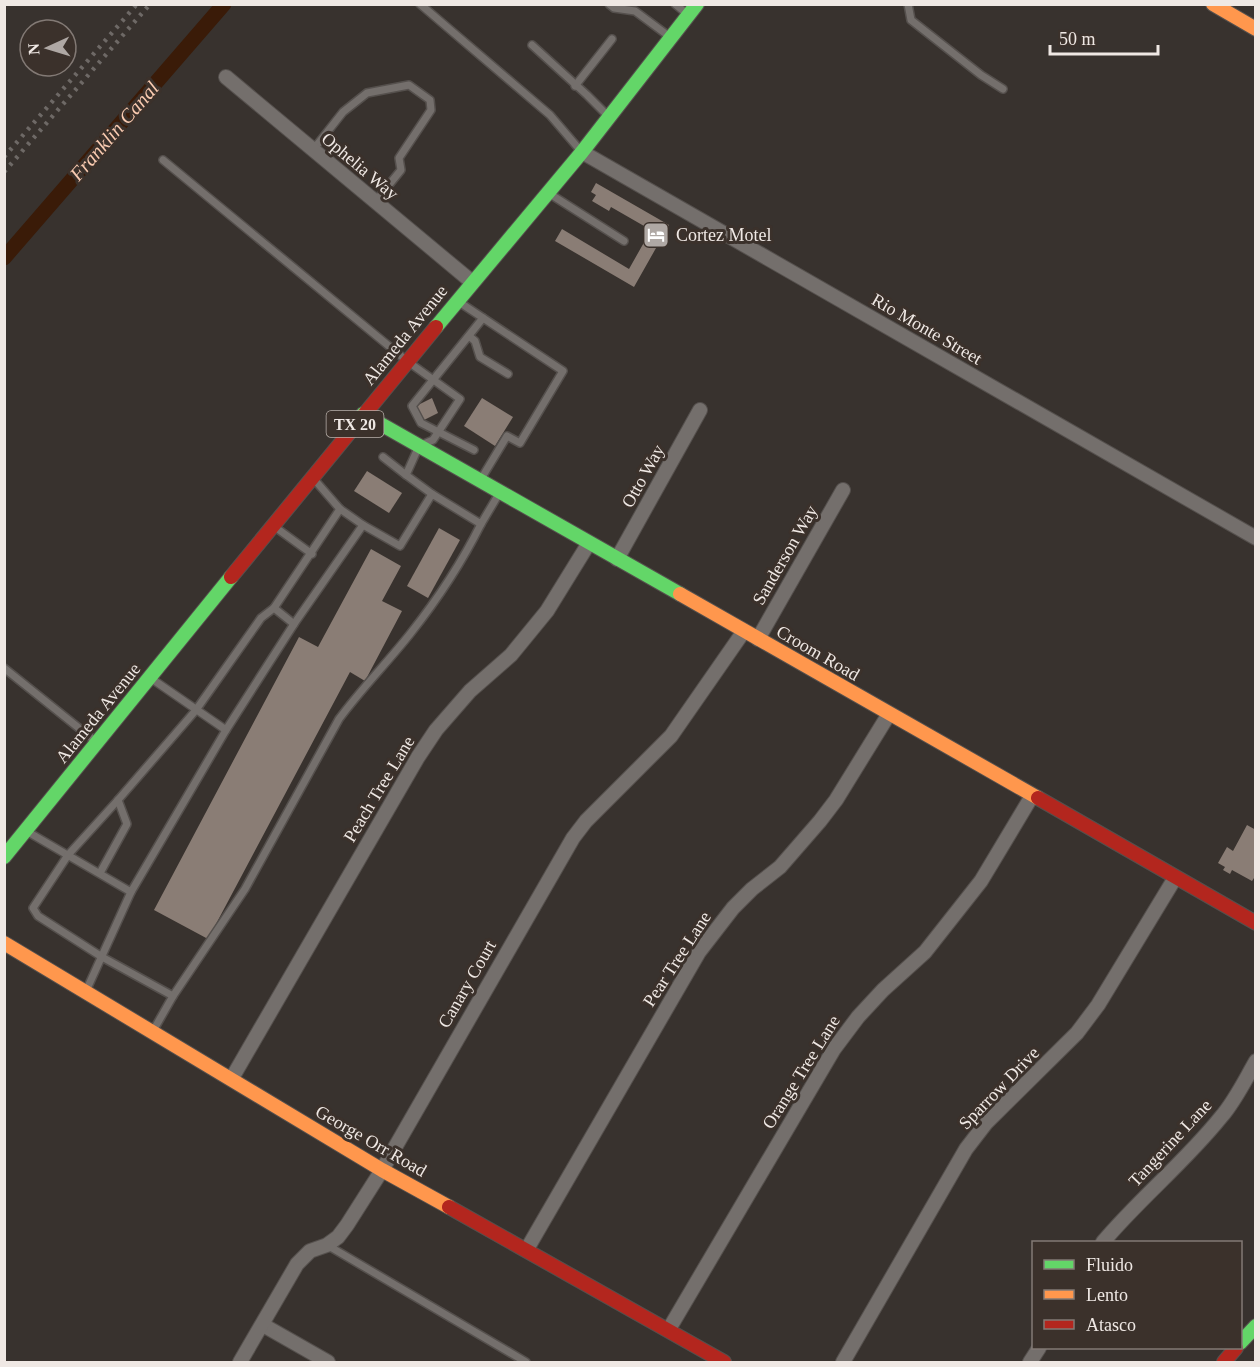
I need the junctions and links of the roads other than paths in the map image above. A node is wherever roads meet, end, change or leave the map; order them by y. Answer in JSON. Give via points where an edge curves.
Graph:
{"nodes":[{"id":1,"x":420,"y":4,"type":"edge"},
{"id":2,"x":609,"y":4,"type":"edge"},
{"id":3,"x":675,"y":4,"type":"edge"},
{"id":4,"x":908,"y":4,"type":"edge"},
{"id":5,"x":1214,"y":4,"type":"edge"},
{"id":6,"x":692,"y":10,"type":"edge"},
{"id":7,"x":1256,"y":29,"type":"edge"},
{"id":8,"x":670,"y":37,"type":"junction"},
{"id":9,"x":612,"y":39,"type":"dead end"},
{"id":10,"x":532,"y":45,"type":"dead end"},
{"id":11,"x":226,"y":77,"type":"dead end"},
{"id":12,"x":575,"y":86,"type":"junction"},
{"id":13,"x":1003,"y":89,"type":"dead end"},
{"id":14,"x":608,"y":117,"type":"junction"},
{"id":15,"x":313,"y":150,"type":"junction"},
{"id":16,"x":582,"y":152,"type":"junction"},
{"id":17,"x":163,"y":160,"type":"dead end"},
{"id":18,"x":548,"y":192,"type":"junction"},
{"id":19,"x":375,"y":202,"type":"junction"},
{"id":20,"x":624,"y":241,"type":"dead end"},
{"id":21,"x":472,"y":282,"type":"junction"},
{"id":22,"x":456,"y":300,"type":"junction"},
{"id":23,"x":483,"y":318,"type":"junction"},
{"id":24,"x":469,"y":336,"type":"junction"},
{"id":25,"x":407,"y":361,"type":"junction"},
{"id":26,"x":508,"y":374,"type":"dead end"},
{"id":27,"x":434,"y":380,"type":"junction"},
{"id":28,"x":700,"y":410,"type":"dead end"},
{"id":29,"x":363,"y":414,"type":"junction"},
{"id":30,"x":438,"y":432,"type":"junction"},
{"id":31,"x":419,"y":446,"type":"junction"},
{"id":32,"x":474,"y":450,"type":"dead end"},
{"id":33,"x":382,"y":457,"type":"dead end"},
{"id":34,"x":406,"y":476,"type":"junction"},
{"id":35,"x":312,"y":477,"type":"junction"},
{"id":36,"x":480,"y":481,"type":"junction"},
{"id":37,"x":843,"y":490,"type":"dead end"},
{"id":38,"x":500,"y":492,"type":"junction"},
{"id":39,"x":432,"y":494,"type":"junction"},
{"id":40,"x":340,"y":509,"type":"junction"},
{"id":41,"x":481,"y":524,"type":"junction"},
{"id":42,"x":273,"y":525,"type":"junction"},
{"id":43,"x":363,"y":525,"type":"junction"},
{"id":44,"x":1256,"y":538,"type":"edge"},
{"id":45,"x":589,"y":543,"type":"junction"},
{"id":46,"x":312,"y":554,"type":"junction"},
{"id":47,"x":617,"y":559,"type":"junction"},
{"id":48,"x":274,"y":608,"type":"junction"},
{"id":49,"x":294,"y":624,"type":"junction"},
{"id":50,"x":744,"y":631,"type":"junction"},
{"id":51,"x":758,"y":639,"type":"junction"},
{"id":52,"x":4,"y":668,"type":"edge"},
{"id":53,"x":150,"y":678,"type":"junction"},
{"id":54,"x":196,"y":710,"type":"junction"},
{"id":55,"x":889,"y":714,"type":"junction"},
{"id":56,"x":226,"y":730,"type":"junction"},
{"id":57,"x":97,"y":743,"type":"junction"},
{"id":58,"x":1032,"y":796,"type":"junction"},
{"id":59,"x":118,"y":800,"type":"junction"},
{"id":60,"x":26,"y":831,"type":"junction"},
{"id":61,"x":68,"y":855,"type":"junction"},
{"id":62,"x":4,"y":856,"type":"edge"},
{"id":63,"x":100,"y":873,"type":"junction"},
{"id":64,"x":1175,"y":878,"type":"junction"},
{"id":65,"x":131,"y":892,"type":"junction"},
{"id":66,"x":1256,"y":923,"type":"edge"},
{"id":67,"x":4,"y":943,"type":"edge"},
{"id":68,"x":102,"y":957,"type":"junction"},
{"id":69,"x":86,"y":991,"type":"junction"},
{"id":70,"x":173,"y":996,"type":"junction"},
{"id":71,"x":153,"y":1031,"type":"junction"},
{"id":72,"x":1256,"y":1061,"type":"edge"},
{"id":73,"x":232,"y":1078,"type":"junction"},
{"id":74,"x":382,"y":1170,"type":"junction"},
{"id":75,"x":1104,"y":1241,"type":"edge"},
{"id":76,"x":327,"y":1245,"type":"junction"},
{"id":77,"x":527,"y":1249,"type":"junction"},
{"id":78,"x":262,"y":1324,"type":"junction"},
{"id":79,"x":1256,"y":1326,"type":"edge"},
{"id":80,"x":669,"y":1329,"type":"junction"},
{"id":81,"x":1242,"y":1340,"type":"edge"},
{"id":82,"x":1234,"y":1349,"type":"edge"},
{"id":83,"x":240,"y":1362,"type":"edge"},
{"id":84,"x":328,"y":1362,"type":"edge"},
{"id":85,"x":526,"y":1362,"type":"edge"},
{"id":86,"x":724,"y":1362,"type":"edge"},
{"id":87,"x":843,"y":1362,"type":"edge"},
{"id":88,"x":1224,"y":1362,"type":"edge"}],
"edges":[{"from":1,"to":16,"type":"lane","via":[[550,115]]},
{"from":2,"to":8,"type":"lane","via":[[614,9],[635,11]]},
{"from":3,"to":6,"type":"lane"},
{"from":4,"to":13,"type":"lane","via":[[911,20]]},
{"from":5,"to":7,"type":"street"},
{"from":6,"to":8,"type":"street","name":"Alameda Avenue","number":"TX 20"},
{"from":8,"to":14,"type":"street","name":"Alameda Avenue","number":"TX 20"},
{"from":9,"to":12,"type":"lane"},
{"from":10,"to":12,"type":"lane"},
{"from":11,"to":15,"type":"street","name":"Ophelia Way"},
{"from":12,"to":14,"type":"lane"},
{"from":14,"to":16,"type":"street","name":"Alameda Avenue","number":"TX 20"},
{"from":15,"to":19,"type":"street","name":"Ophelia Way"},
{"from":15,"to":19,"type":"lane","via":[[343,112],[367,93],[409,85],[430,100],[431,110],[399,158],[401,170]]},
{"from":16,"to":18,"type":"street","name":"Alameda Avenue","number":"TX 20"},
{"from":16,"to":44,"type":"street","name":"Rio Monte Street"},
{"from":17,"to":25,"type":"lane"},
{"from":18,"to":20,"type":"lane"},
{"from":18,"to":21,"type":"street","name":"Alameda Avenue","number":"TX 20"},
{"from":19,"to":21,"type":"street","name":"Ophelia Way"},
{"from":21,"to":22,"type":"street","name":"Alameda Avenue","number":"TX 20"},
{"from":22,"to":23,"type":"lane"},
{"from":22,"to":25,"type":"street","name":"Alameda Avenue","number":"TX 20"},
{"from":23,"to":24,"type":"lane"},
{"from":23,"to":36,"type":"lane","via":[[563,371],[520,442],[507,436]]},
{"from":24,"to":26,"type":"lane","via":[[480,357]]},
{"from":24,"to":27,"type":"lane"},
{"from":25,"to":27,"type":"lane"},
{"from":25,"to":29,"type":"street","name":"Alameda Avenue","number":"TX 20"},
{"from":27,"to":30,"type":"lane","via":[[460,399]]},
{"from":27,"to":30,"type":"lane","via":[[412,406],[421,423]]},
{"from":28,"to":47,"type":"street","name":"Otto Way"},
{"from":29,"to":31,"type":"street","name":"Croom Road"},
{"from":29,"to":35,"type":"street","name":"Alameda Avenue","number":"TX 20"},
{"from":30,"to":31,"type":"lane","via":[[433,441]]},
{"from":30,"to":32,"type":"lane"},
{"from":31,"to":34,"type":"lane"},
{"from":31,"to":36,"type":"street","name":"Croom Road"},
{"from":33,"to":34,"type":"lane"},
{"from":34,"to":39,"type":"lane"},
{"from":35,"to":40,"type":"lane"},
{"from":35,"to":42,"type":"street","name":"Alameda Avenue","number":"TX 20"},
{"from":36,"to":38,"type":"street","name":"Croom Road"},
{"from":37,"to":51,"type":"street","name":"Sanderson Way"},
{"from":38,"to":41,"type":"lane"},
{"from":38,"to":45,"type":"street","name":"Croom Road"},
{"from":39,"to":41,"type":"lane"},
{"from":39,"to":43,"type":"lane","via":[[400,546]]},
{"from":40,"to":43,"type":"lane"},
{"from":40,"to":46,"type":"lane"},
{"from":41,"to":70,"type":"lane","via":[[464,557],[412,632],[339,719],[245,889]]},
{"from":42,"to":46,"type":"lane"},
{"from":42,"to":53,"type":"street","name":"Alameda Avenue","number":"TX 20"},
{"from":43,"to":49,"type":"lane"},
{"from":45,"to":47,"type":"street","name":"Croom Road"},
{"from":45,"to":73,"type":"street","name":"Peach Tree Lane","via":[[547,611],[512,655],[470,691],[436,730]]},
{"from":46,"to":48,"type":"lane"},
{"from":47,"to":50,"type":"street","name":"Croom Road"},
{"from":48,"to":49,"type":"lane"},
{"from":48,"to":54,"type":"lane","via":[[261,618]]},
{"from":49,"to":56,"type":"lane"},
{"from":50,"to":51,"type":"street","name":"Croom Road"},
{"from":50,"to":74,"type":"street","name":"Canary Court","via":[[671,736],[573,838]]},
{"from":51,"to":55,"type":"street","name":"Croom Road"},
{"from":52,"to":57,"type":"lane"},
{"from":53,"to":54,"type":"lane"},
{"from":53,"to":57,"type":"street","name":"Alameda Avenue","number":"TX 20"},
{"from":54,"to":56,"type":"lane"},
{"from":54,"to":59,"type":"lane"},
{"from":55,"to":58,"type":"street","name":"Croom Road"},
{"from":55,"to":77,"type":"street","name":"Pear Tree Lane","via":[[820,821],[780,867],[734,908],[699,952]]},
{"from":56,"to":65,"type":"lane"},
{"from":57,"to":60,"type":"street","name":"Alameda Avenue","number":"TX 20"},
{"from":58,"to":64,"type":"street","name":"Croom Road"},
{"from":58,"to":80,"type":"street","name":"Orange Tree Lane","via":[[981,881],[925,952],[883,990],[834,1049]]},
{"from":59,"to":61,"type":"lane"},
{"from":59,"to":63,"type":"lane","via":[[127,824]]},
{"from":60,"to":61,"type":"lane"},
{"from":60,"to":62,"type":"street","name":"Alameda Avenue","number":"TX 20"},
{"from":61,"to":63,"type":"lane"},
{"from":61,"to":68,"type":"lane","via":[[33,908],[38,916]]},
{"from":63,"to":65,"type":"lane"},
{"from":64,"to":66,"type":"street","name":"Croom Road"},
{"from":64,"to":87,"type":"street","name":"Sparrow Drive","via":[[1077,1033],[1007,1101],[966,1149]]},
{"from":65,"to":68,"type":"lane"},
{"from":67,"to":69,"type":"street","name":"George Orr Road"},
{"from":68,"to":69,"type":"lane"},
{"from":68,"to":70,"type":"lane"},
{"from":69,"to":71,"type":"street","name":"George Orr Road"},
{"from":70,"to":71,"type":"lane"},
{"from":71,"to":73,"type":"street","name":"George Orr Road"},
{"from":72,"to":75,"type":"street","name":"Tangerine Lane","via":[[1223,1115]]},
{"from":73,"to":74,"type":"street","name":"George Orr Road"},
{"from":74,"to":76,"type":"street","name":"Canary Court","via":[[338,1237]]},
{"from":74,"to":77,"type":"street","name":"George Orr Road"},
{"from":76,"to":78,"type":"street","name":"Canary Court","via":[[310,1251],[297,1263]]},
{"from":76,"to":85,"type":"lane"},
{"from":77,"to":80,"type":"street","name":"George Orr Road"},
{"from":78,"to":83,"type":"street","name":"Canary Court"},
{"from":78,"to":84,"type":"street"},
{"from":79,"to":81,"type":"street"},
{"from":80,"to":86,"type":"street","name":"George Orr Road"},
{"from":82,"to":88,"type":"street"}]}
